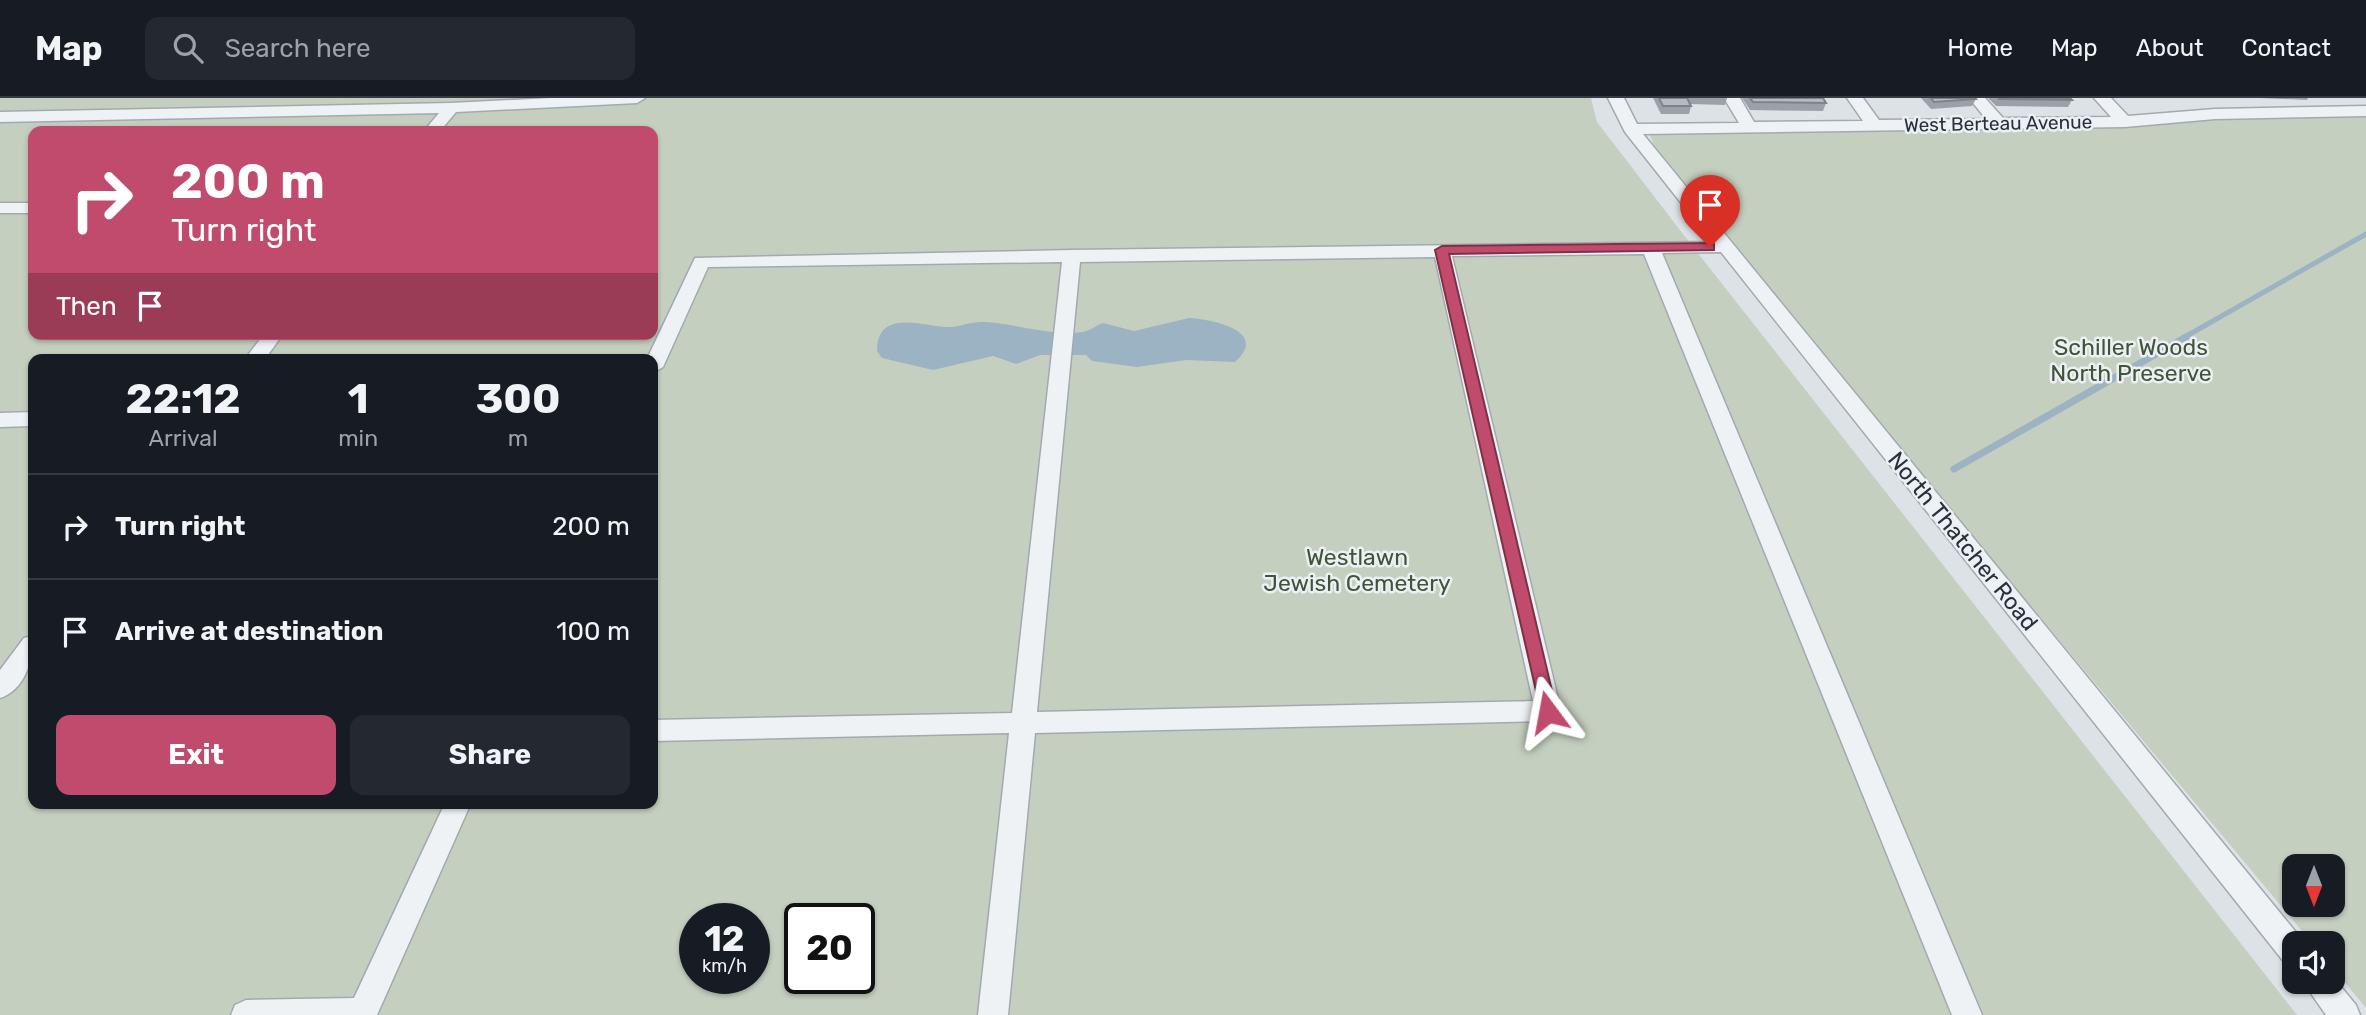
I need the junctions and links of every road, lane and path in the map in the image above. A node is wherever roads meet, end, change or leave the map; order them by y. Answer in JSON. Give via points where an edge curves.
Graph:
{"nodes":[{"id":1,"x":220,"y":98,"type":"edge"},
{"id":2,"x":229,"y":98,"type":"edge"},
{"id":3,"x":637,"y":98,"type":"edge"},
{"id":4,"x":1616,"y":98,"type":"edge"},
{"id":5,"x":1732,"y":98,"type":"edge"},
{"id":6,"x":1856,"y":98,"type":"edge"},
{"id":7,"x":1977,"y":98,"type":"edge"},
{"id":8,"x":2102,"y":98,"type":"edge"},
{"id":9,"x":2228,"y":98,"type":"edge"},
{"id":10,"x":2348,"y":98,"type":"edge"},
{"id":11,"x":86,"y":99,"type":"edge"},
{"id":12,"x":565,"y":101,"type":"edge"},
{"id":13,"x":394,"y":104,"type":"edge"},
{"id":14,"x":451,"y":108,"type":"junction"},
{"id":15,"x":2365,"y":111,"type":"edge"},
{"id":16,"x":237,"y":114,"type":"junction"},
{"id":17,"x":2245,"y":114,"type":"junction"},
{"id":18,"x":172,"y":115,"type":"junction"},
{"id":19,"x":90,"y":116,"type":"junction"},
{"id":20,"x":0,"y":117,"type":"edge"},
{"id":21,"x":2125,"y":122,"type":"junction"},
{"id":22,"x":1999,"y":124,"type":"junction"},
{"id":23,"x":1874,"y":125,"type":"junction"},
{"id":24,"x":436,"y":126,"type":"edge"},
{"id":25,"x":1749,"y":127,"type":"junction"},
{"id":26,"x":1630,"y":129,"type":"junction"},
{"id":27,"x":17,"y":208,"type":"edge"},
{"id":28,"x":0,"y":223,"type":"edge"},
{"id":29,"x":1726,"y":247,"type":"junction"},
{"id":30,"x":1651,"y":248,"type":"junction"},
{"id":31,"x":1442,"y":250,"type":"junction"},
{"id":32,"x":1072,"y":255,"type":"junction"},
{"id":33,"x":658,"y":357,"type":"edge"},
{"id":34,"x":28,"y":419,"type":"edge"},
{"id":35,"x":0,"y":420,"type":"edge"},
{"id":36,"x":28,"y":652,"type":"edge"},
{"id":37,"x":0,"y":688,"type":"edge"},
{"id":38,"x":1025,"y":722,"type":"junction"},
{"id":39,"x":658,"y":731,"type":"edge"},
{"id":40,"x":455,"y":809,"type":"edge"},
{"id":41,"x":2282,"y":937,"type":"edge"},
{"id":42,"x":2328,"y":994,"type":"edge"},
{"id":43,"x":246,"y":1015,"type":"edge"},
{"id":44,"x":993,"y":1015,"type":"edge"},
{"id":45,"x":1967,"y":1015,"type":"edge"},
{"id":46,"x":2345,"y":1015,"type":"edge"}],
"edges":[{"from":1,"to":18,"type":"street"},
{"from":2,"to":16,"type":"street"},
{"from":3,"to":12,"type":"street"},
{"from":4,"to":26,"type":"street"},
{"from":5,"to":25,"type":"street"},
{"from":6,"to":23,"type":"street"},
{"from":7,"to":22,"type":"street"},
{"from":8,"to":21,"type":"street"},
{"from":9,"to":17,"type":"street"},
{"from":10,"to":15,"type":"street"},
{"from":11,"to":19,"type":"street"},
{"from":12,"to":14,"type":"street"},
{"from":13,"to":14,"type":"street"},
{"from":13,"to":16,"type":"street"},
{"from":14,"to":24,"type":"street"},
{"from":15,"to":17,"type":"street","name":"West Berteau Avenue"},
{"from":16,"to":18,"type":"street"},
{"from":17,"to":21,"type":"street","name":"West Berteau Avenue"},
{"from":18,"to":19,"type":"street"},
{"from":19,"to":20,"type":"street"},
{"from":21,"to":22,"type":"street","name":"West Berteau Avenue"},
{"from":22,"to":23,"type":"street","name":"West Berteau Avenue"},
{"from":23,"to":25,"type":"street","name":"West Berteau Avenue"},
{"from":25,"to":26,"type":"street","name":"West Berteau Avenue"},
{"from":26,"to":29,"type":"street","name":"North Thatcher Road"},
{"from":27,"to":28,"type":"street"},
{"from":29,"to":30,"type":"street"},
{"from":29,"to":41,"type":"street","name":"North Thatcher Road"},
{"from":30,"to":31,"type":"street"},
{"from":30,"to":45,"type":"street"},
{"from":31,"to":32,"type":"street"},
{"from":31,"to":38,"type":"street","via":[[1548,712]]},
{"from":32,"to":33,"type":"street","via":[[701,262]]},
{"from":32,"to":38,"type":"street"},
{"from":34,"to":35,"type":"street"},
{"from":36,"to":37,"type":"street"},
{"from":38,"to":39,"type":"street"},
{"from":38,"to":44,"type":"street"},
{"from":40,"to":43,"type":"street","via":[[363,1012]]},
{"from":42,"to":46,"type":"street"}]}
